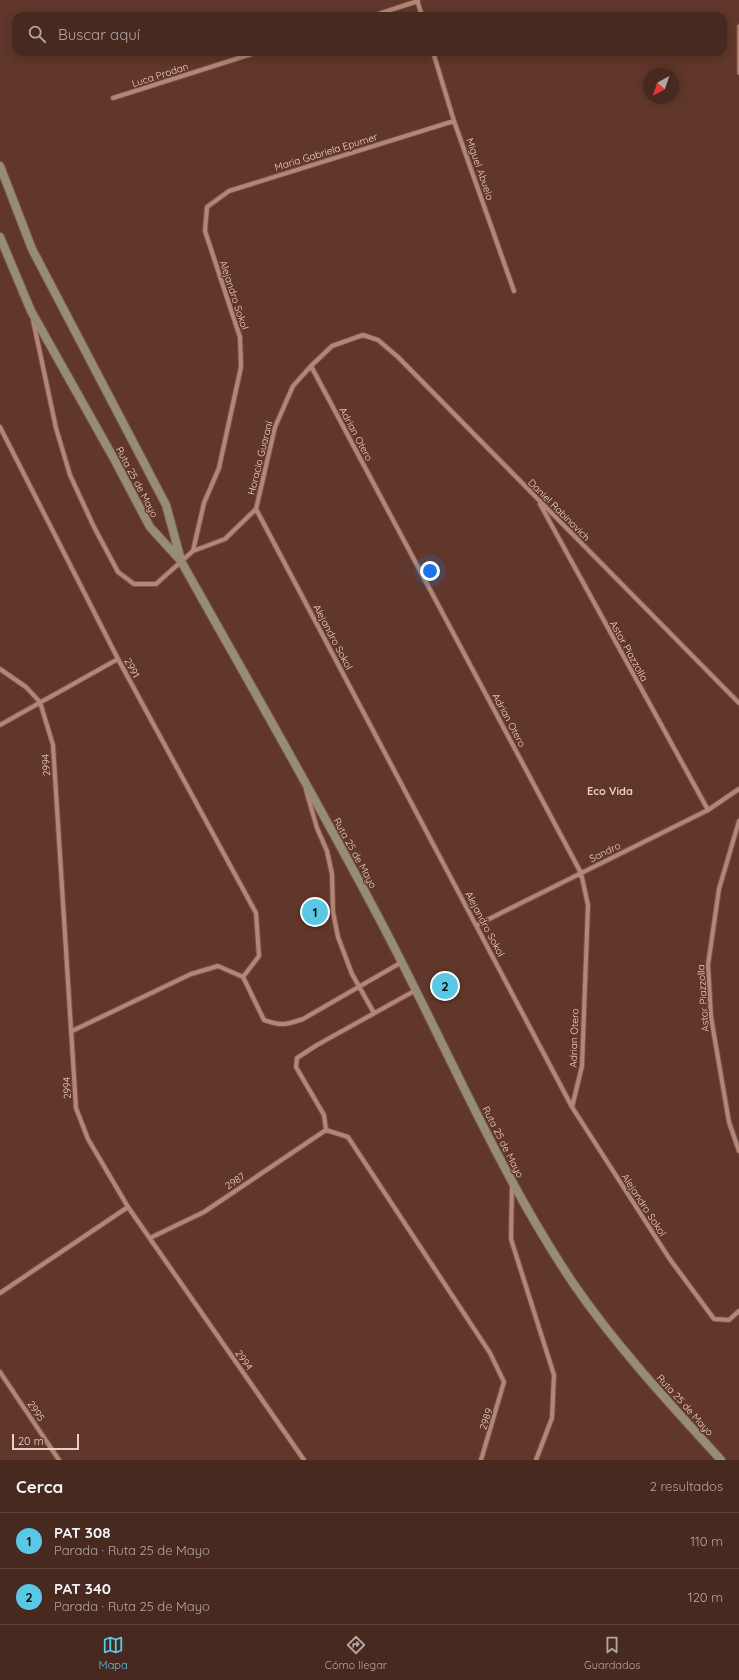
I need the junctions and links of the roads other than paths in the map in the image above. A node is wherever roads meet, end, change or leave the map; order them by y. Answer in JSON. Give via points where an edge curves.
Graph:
{"nodes":[{"id":1,"x":417,"y":1,"type":"edge"},
{"id":2,"x":384,"y":12,"type":"edge"},
{"id":3,"x":421,"y":12,"type":"edge"},
{"id":4,"x":739,"y":26,"type":"edge"},
{"id":5,"x":245,"y":56,"type":"edge"},
{"id":6,"x":434,"y":56,"type":"edge"},
{"id":7,"x":739,"y":73,"type":"edge"},
{"id":8,"x":113,"y":98,"type":"dead end"},
{"id":9,"x":454,"y":121,"type":"junction"},
{"id":10,"x":0,"y":166,"type":"edge"},
{"id":11,"x":207,"y":207,"type":"joint"},
{"id":12,"x":0,"y":237,"type":"edge"},
{"id":13,"x":514,"y":291,"type":"dead end"},
{"id":14,"x":31,"y":311,"type":"junction"},
{"id":15,"x":363,"y":335,"type":"joint"},
{"id":16,"x":311,"y":366,"type":"junction"},
{"id":17,"x":0,"y":427,"type":"edge"},
{"id":18,"x":537,"y":499,"type":"junction"},
{"id":19,"x":256,"y":509,"type":"junction"},
{"id":20,"x":193,"y":551,"type":"junction"},
{"id":21,"x":181,"y":560,"type":"junction"},
{"id":22,"x":118,"y":659,"type":"junction"},
{"id":23,"x":0,"y":669,"type":"edge"},
{"id":24,"x":40,"y":702,"type":"junction"},
{"id":25,"x":739,"y":703,"type":"edge"},
{"id":26,"x":0,"y":725,"type":"edge"},
{"id":27,"x":303,"y":780,"type":"junction"},
{"id":28,"x":739,"y":789,"type":"edge"},
{"id":29,"x":708,"y":810,"type":"junction"},
{"id":30,"x":739,"y":821,"type":"edge"},
{"id":31,"x":581,"y":873,"type":"junction"},
{"id":32,"x":477,"y":925,"type":"junction"},
{"id":33,"x":402,"y":962,"type":"junction"},
{"id":34,"x":242,"y":977,"type":"junction"},
{"id":35,"x":359,"y":986,"type":"junction"},
{"id":36,"x":416,"y":990,"type":"junction"},
{"id":37,"x":374,"y":1013,"type":"junction"},
{"id":38,"x":72,"y":1031,"type":"junction"},
{"id":39,"x":572,"y":1107,"type":"junction"},
{"id":40,"x":326,"y":1130,"type":"junction"},
{"id":41,"x":739,"y":1151,"type":"edge"},
{"id":42,"x":512,"y":1183,"type":"junction"},
{"id":43,"x":128,"y":1207,"type":"junction"},
{"id":44,"x":150,"y":1238,"type":"junction"},
{"id":45,"x":0,"y":1293,"type":"edge"},
{"id":46,"x":739,"y":1312,"type":"edge"},
{"id":47,"x":0,"y":1372,"type":"edge"},
{"id":48,"x":59,"y":1460,"type":"edge"},
{"id":49,"x":304,"y":1460,"type":"edge"},
{"id":50,"x":481,"y":1460,"type":"edge"},
{"id":51,"x":536,"y":1460,"type":"edge"},
{"id":52,"x":721,"y":1460,"type":"edge"}],
"edges":[{"from":1,"to":2,"type":"street"},
{"from":1,"to":3,"type":"street"},
{"from":4,"to":7,"type":"lane"},
{"from":5,"to":8,"type":"street","name":"Luca Prodan"},
{"from":6,"to":9,"type":"street","name":"Miguel Abuelo"},
{"from":9,"to":11,"type":"street","name":"Maria Gabriela Epumer","via":[[229,191]]},
{"from":9,"to":13,"type":"street","name":"Miguel Abuelo"},
{"from":10,"to":21,"type":"main road","via":[[32,248],[166,504]]},
{"from":11,"to":20,"type":"street","name":"Alejandro Sokol","via":[[205,231],[240,337],[241,367],[219,468],[204,503]]},
{"from":12,"to":14,"type":"main road","name":"Ruta 25 de Mayo"},
{"from":14,"to":21,"type":"main road","name":"Ruta 25 de Mayo","via":[[150,527]]},
{"from":14,"to":21,"type":"street","name":"Horacio Guaraní","via":[[56,428],[70,475],[118,572],[134,584],[156,584]]},
{"from":15,"to":16,"type":"street","name":"Horacio Guaraní","via":[[332,346]]},
{"from":15,"to":18,"type":"street","name":"Daniel Rabinovich","via":[[378,340],[398,357]]},
{"from":16,"to":19,"type":"street","name":"Horacio Guaraní","via":[[293,386],[275,427]]},
{"from":16,"to":31,"type":"street","name":"Adrian Otero"},
{"from":17,"to":22,"type":"street","name":"2991"},
{"from":18,"to":25,"type":"street","name":"Daniel Rabinovich"},
{"from":18,"to":29,"type":"street","name":"Astor Piazzolla"},
{"from":19,"to":20,"type":"street","name":"Horacio Guaraní","via":[[225,539]]},
{"from":19,"to":32,"type":"street","name":"Alejandro Sokol"},
{"from":20,"to":21,"type":"street","name":"Horacio Guaraní"},
{"from":21,"to":27,"type":"main road","name":"Ruta 25 de Mayo"},
{"from":22,"to":24,"type":"street"},
{"from":22,"to":34,"type":"street","name":"2991","via":[[256,913],[259,956]]},
{"from":23,"to":24,"type":"street","name":"2994","via":[[26,687]]},
{"from":24,"to":26,"type":"street"},
{"from":24,"to":38,"type":"street","name":"2994","via":[[53,745]]},
{"from":27,"to":33,"type":"main road","name":"Ruta 25 de Mayo","via":[[355,871]]},
{"from":27,"to":35,"type":"street","via":[[316,828],[327,851],[332,874],[333,912],[338,937]]},
{"from":28,"to":29,"type":"street","name":"Sandro"},
{"from":29,"to":31,"type":"street","name":"Sandro"},
{"from":30,"to":41,"type":"street","name":"Astor Piazzolla","via":[[719,889],[708,965],[711,1018],[728,1122]]},
{"from":31,"to":32,"type":"street","name":"Sandro"},
{"from":31,"to":39,"type":"street","name":"Adrian Otero","via":[[588,905],[582,1066]]},
{"from":32,"to":39,"type":"street","name":"Alejandro Sokol"},
{"from":33,"to":35,"type":"street"},
{"from":33,"to":36,"type":"main road","name":"Ruta 25 de Mayo"},
{"from":34,"to":35,"type":"street","via":[[264,1020],[286,1025],[303,1019]]},
{"from":34,"to":38,"type":"street","via":[[218,966],[191,974]]},
{"from":35,"to":37,"type":"street"},
{"from":36,"to":37,"type":"street"},
{"from":36,"to":42,"type":"main road","name":"Ruta 25 de Mayo"},
{"from":37,"to":40,"type":"street","via":[[297,1058],[296,1067],[324,1115]]},
{"from":38,"to":43,"type":"street","name":"2994","via":[[76,1108],[88,1139]]},
{"from":39,"to":46,"type":"street","name":"Alejandro Sokol","via":[[669,1258],[714,1319],[729,1320]]},
{"from":40,"to":44,"type":"street","name":"2987","via":[[204,1212]]},
{"from":40,"to":50,"type":"street","name":"2989","via":[[348,1137],[490,1353],[504,1382]]},
{"from":42,"to":51,"type":"street","via":[[511,1239],[554,1375],[552,1418]]},
{"from":42,"to":52,"type":"main road","name":"Ruta 25 de Mayo","via":[[580,1292],[640,1370]]},
{"from":43,"to":44,"type":"street","name":"2994"},
{"from":43,"to":45,"type":"street"},
{"from":44,"to":49,"type":"street","name":"2994"},
{"from":47,"to":48,"type":"street","name":"2995"}]}
